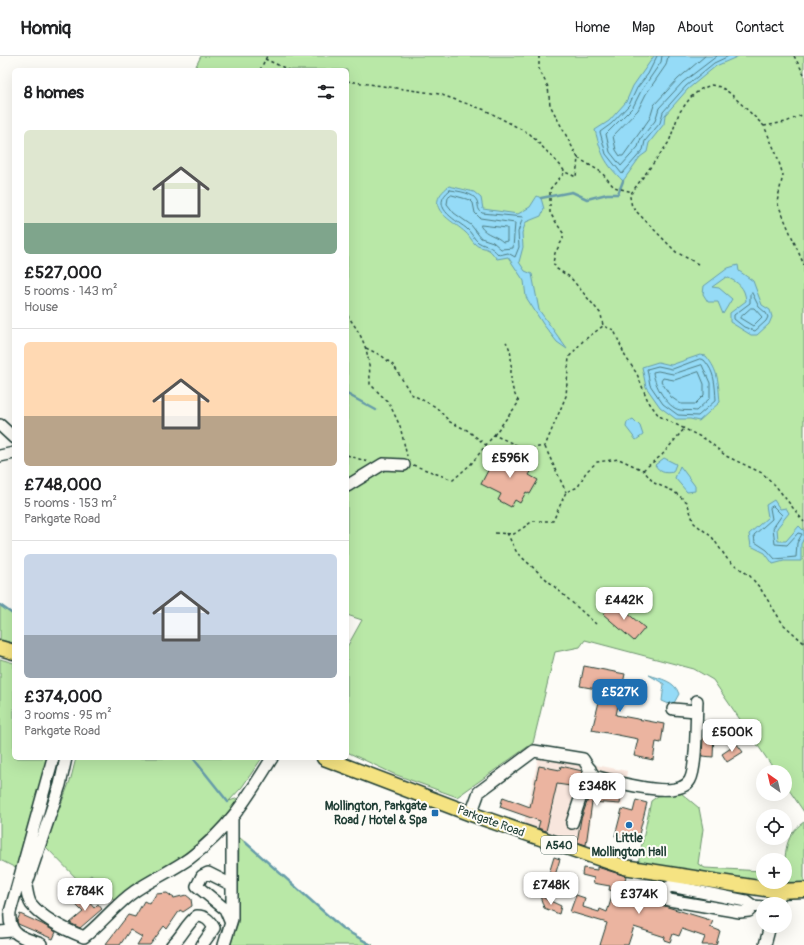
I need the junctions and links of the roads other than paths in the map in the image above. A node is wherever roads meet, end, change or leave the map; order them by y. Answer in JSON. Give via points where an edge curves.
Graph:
{"nodes":[{"id":1,"x":1,"y":429,"type":"edge"},
{"id":2,"x":12,"y":437,"type":"edge"},
{"id":3,"x":12,"y":453,"type":"edge"},
{"id":4,"x":0,"y":456,"type":"edge"},
{"id":5,"x":407,"y":461,"type":"road end"},
{"id":6,"x":349,"y":485,"type":"edge"},
{"id":7,"x":0,"y":648,"type":"edge"},
{"id":8,"x":12,"y":651,"type":"edge"},
{"id":9,"x":673,"y":709,"type":"dead end"},
{"id":10,"x":52,"y":760,"type":"edge"},
{"id":11,"x":66,"y":760,"type":"edge"},
{"id":12,"x":271,"y":760,"type":"edge"},
{"id":13,"x":329,"y":760,"type":"edge"},
{"id":14,"x":590,"y":769,"type":"junction"},
{"id":15,"x":471,"y":814,"type":"junction"},
{"id":16,"x":232,"y":819,"type":"junction"},
{"id":17,"x":572,"y":823,"type":"dead end"},
{"id":18,"x":232,"y":885,"type":"junction"},
{"id":19,"x":804,"y":890,"type":"edge"},
{"id":20,"x":774,"y":897,"type":"edge"},
{"id":21,"x":782,"y":897,"type":"edge"},
{"id":22,"x":758,"y":907,"type":"edge"},
{"id":23,"x":231,"y":924,"type":"junction"},
{"id":24,"x":12,"y":931,"type":"junction"},
{"id":25,"x":0,"y":932,"type":"edge"},
{"id":26,"x":768,"y":933,"type":"edge"},
{"id":27,"x":41,"y":944,"type":"edge"},
{"id":28,"x":172,"y":945,"type":"edge"},
{"id":29,"x":202,"y":945,"type":"edge"},
{"id":30,"x":224,"y":945,"type":"edge"},
{"id":31,"x":765,"y":945,"type":"edge"}],
"edges":[{"from":1,"to":2,"type":"street"},
{"from":3,"to":4,"type":"street"},
{"from":5,"to":6,"type":"street","via":[[383,464]]},
{"from":7,"to":8,"type":"main road"},
{"from":9,"to":14,"type":"street","via":[[697,706],[693,770],[690,781],[683,787],[661,789],[630,785],[594,776]]},
{"from":10,"to":24,"type":"street","via":[[10,912]]},
{"from":11,"to":16,"type":"street","via":[[60,785],[26,886],[30,903],[48,919],[84,937],[135,891],[190,858]]},
{"from":12,"to":16,"type":"street","via":[[242,808]]},
{"from":13,"to":15,"type":"main road","name":"Parkgate Road","number":"A540"},
{"from":14,"to":15,"type":"street","via":[[583,759],[534,751],[479,792]]},
{"from":14,"to":17,"type":"street"},
{"from":15,"to":20,"type":"main road","name":"Parkgate Road","number":"A540","via":[[624,867]]},
{"from":16,"to":18,"type":"street"},
{"from":18,"to":23,"type":"street"},
{"from":18,"to":23,"type":"street","via":[[208,872],[202,876],[197,886],[225,909]]},
{"from":19,"to":21,"type":"main road","name":"Parkgate Road","number":"A540"},
{"from":22,"to":22,"type":"street","via":[[746,901],[671,886],[664,888],[663,894],[669,900],[740,912]]},
{"from":23,"to":30,"type":"street"},
{"from":24,"to":25,"type":"street"},
{"from":24,"to":27,"type":"street"},
{"from":26,"to":31,"type":"street"},
{"from":28,"to":29,"type":"street","via":[[186,926],[197,916],[202,916],[208,919],[214,928]]}]}
